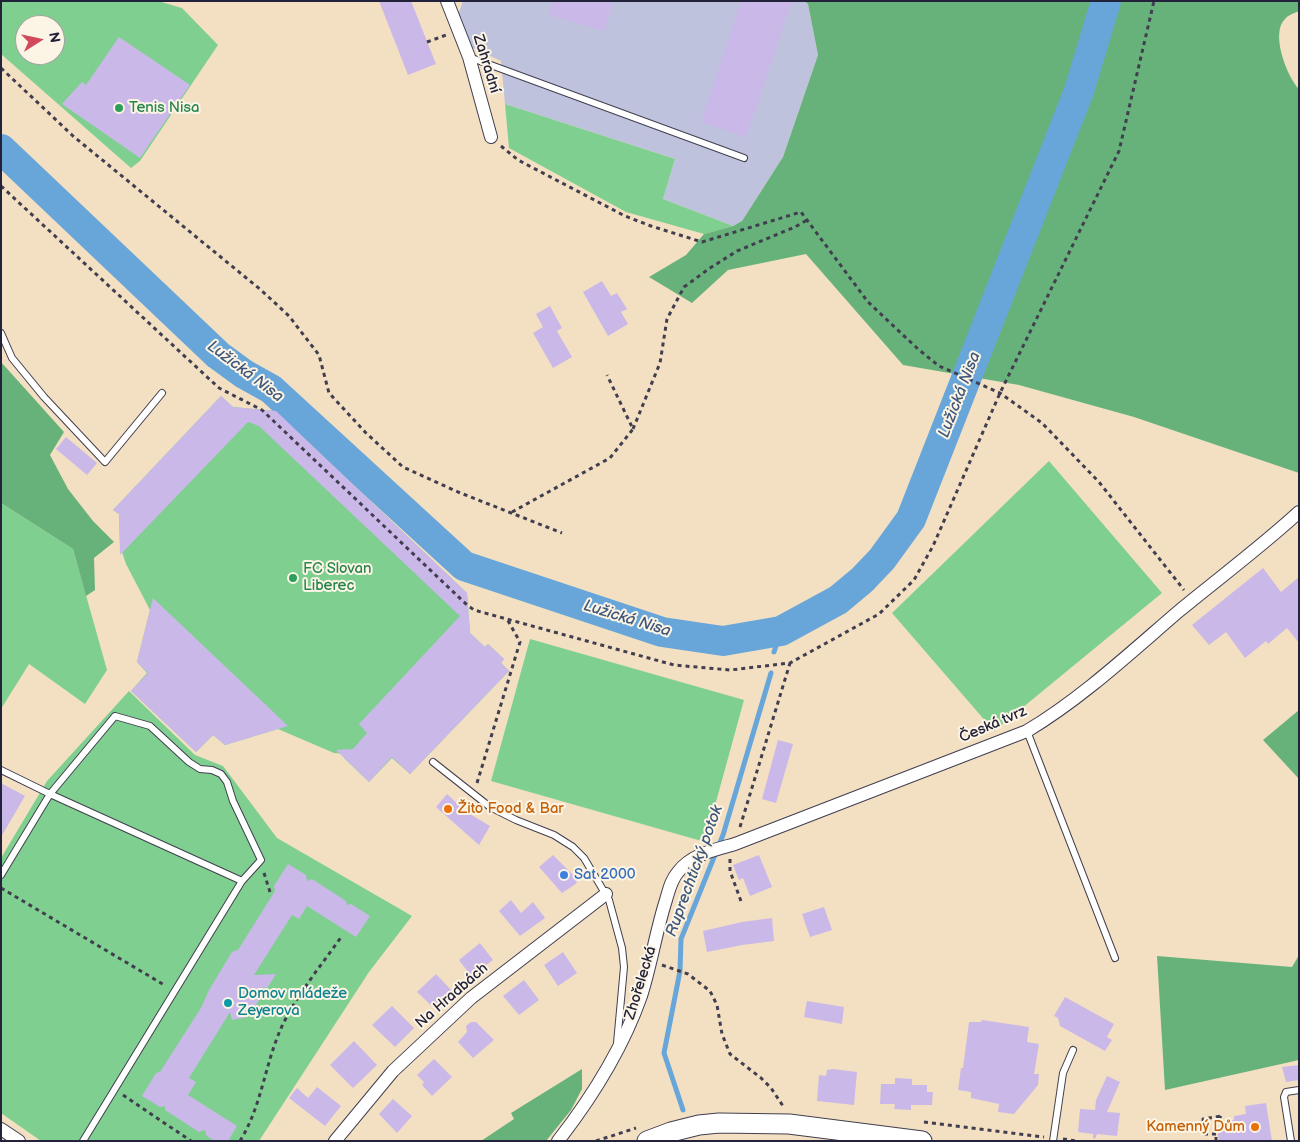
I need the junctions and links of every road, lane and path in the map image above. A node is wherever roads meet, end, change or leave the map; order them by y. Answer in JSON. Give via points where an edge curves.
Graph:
{"nodes":[{"id":1,"x":447,"y":1,"type":"edge"},
{"id":2,"x":1154,"y":1,"type":"edge"},
{"id":3,"x":458,"y":30,"type":"junction"},
{"id":4,"x":428,"y":42,"type":"dead end"},
{"id":5,"x":469,"y":58,"type":"junction"},
{"id":6,"x":1,"y":68,"type":"edge"},
{"id":7,"x":491,"y":137,"type":"joint"},
{"id":8,"x":744,"y":158,"type":"dead end"},
{"id":9,"x":1,"y":186,"type":"edge"},
{"id":10,"x":807,"y":220,"type":"junction"},
{"id":11,"x":1,"y":333,"type":"edge"},
{"id":12,"x":606,"y":375,"type":"dead end"},
{"id":13,"x":1000,"y":392,"type":"junction"},
{"id":14,"x":162,"y":393,"type":"dead end"},
{"id":15,"x":633,"y":429,"type":"junction"},
{"id":16,"x":1299,"y":512,"type":"edge"},
{"id":17,"x":512,"y":513,"type":"junction"},
{"id":18,"x":562,"y":532,"type":"dead end"},
{"id":19,"x":1193,"y":600,"type":"junction"},
{"id":20,"x":507,"y":619,"type":"junction"},
{"id":21,"x":790,"y":662,"type":"junction"},
{"id":22,"x":1027,"y":731,"type":"junction"},
{"id":23,"x":433,"y":762,"type":"dead end"},
{"id":24,"x":1,"y":770,"type":"edge"},
{"id":25,"x":473,"y":793,"type":"junction"},
{"id":26,"x":50,"y":794,"type":"junction"},
{"id":27,"x":735,"y":844,"type":"junction"},
{"id":28,"x":703,"y":854,"type":"joint"},
{"id":29,"x":261,"y":860,"type":"junction"},
{"id":30,"x":1,"y":875,"type":"edge"},
{"id":31,"x":242,"y":881,"type":"junction"},
{"id":32,"x":1,"y":888,"type":"edge"},
{"id":33,"x":270,"y":892,"type":"dead end"},
{"id":34,"x":606,"y":894,"type":"junction"},
{"id":35,"x":742,"y":904,"type":"dead end"},
{"id":36,"x":342,"y":936,"type":"dead end"},
{"id":37,"x":1115,"y":958,"type":"dead end"},
{"id":38,"x":650,"y":960,"type":"junction"},
{"id":39,"x":175,"y":991,"type":"junction"},
{"id":40,"x":1073,"y":1050,"type":"dead end"},
{"id":41,"x":615,"y":1056,"type":"junction"},
{"id":42,"x":114,"y":1090,"type":"junction"},
{"id":43,"x":1299,"y":1090,"type":"edge"},
{"id":44,"x":791,"y":1107,"type":"dead end"},
{"id":45,"x":919,"y":1122,"type":"dead end"},
{"id":46,"x":1,"y":1129,"type":"edge"},
{"id":47,"x":1216,"y":1134,"type":"junction"},
{"id":48,"x":1053,"y":1139,"type":"edge"},
{"id":49,"x":19,"y":1141,"type":"edge"},
{"id":50,"x":83,"y":1141,"type":"edge"},
{"id":51,"x":191,"y":1141,"type":"edge"},
{"id":52,"x":240,"y":1141,"type":"edge"},
{"id":53,"x":335,"y":1141,"type":"edge"},
{"id":54,"x":558,"y":1141,"type":"edge"},
{"id":55,"x":647,"y":1141,"type":"edge"},
{"id":56,"x":922,"y":1141,"type":"edge"},
{"id":57,"x":1077,"y":1141,"type":"edge"},
{"id":58,"x":1216,"y":1141,"type":"edge"},
{"id":59,"x":1291,"y":1141,"type":"edge"}],
"edges":[{"from":1,"to":3,"type":"street","name":"Zahradní"},
{"from":2,"to":13,"type":"path","via":[[1119,151]]},
{"from":3,"to":4,"type":"path"},
{"from":3,"to":5,"type":"street","name":"Zahradní"},
{"from":5,"to":7,"type":"street","name":"Zahradní"},
{"from":5,"to":8,"type":"lane"},
{"from":6,"to":17,"type":"path","via":[[73,136],[289,316],[319,355],[329,394],[403,467]]},
{"from":7,"to":10,"type":"path","via":[[518,160],[625,216],[702,242],[801,212]]},
{"from":9,"to":20,"type":"path","via":[[219,388],[262,410],[467,605]]},
{"from":10,"to":13,"type":"path","via":[[868,302],[918,349],[939,366]]},
{"from":10,"to":15,"type":"path","via":[[737,252],[684,287],[667,318],[660,364]]},
{"from":11,"to":14,"type":"lane","via":[[12,358],[105,462]]},
{"from":12,"to":15,"type":"path"},
{"from":13,"to":19,"type":"path","via":[[1042,423],[1099,482]]},
{"from":13,"to":21,"type":"path","via":[[933,546],[914,580],[879,614]]},
{"from":15,"to":17,"type":"path","via":[[610,458]]},
{"from":16,"to":19,"type":"street","name":"Česká tvrz"},
{"from":17,"to":18,"type":"path"},
{"from":19,"to":22,"type":"street","name":"Česká tvrz","via":[[1080,695]]},
{"from":20,"to":21,"type":"path","via":[[674,665],[730,670]]},
{"from":20,"to":25,"type":"path","via":[[520,642]]},
{"from":21,"to":27,"type":"path"},
{"from":22,"to":27,"type":"street","name":"Česká tvrz"},
{"from":22,"to":37,"type":"lane"},
{"from":23,"to":25,"type":"lane"},
{"from":24,"to":26,"type":"lane"},
{"from":25,"to":34,"type":"lane","via":[[490,807],[554,835],[573,847],[584,858]]},
{"from":26,"to":29,"type":"lane","via":[[115,716],[150,726],[189,762],[200,769],[221,774]]},
{"from":26,"to":30,"type":"lane"},
{"from":26,"to":31,"type":"lane"},
{"from":27,"to":28,"type":"street","name":"Česká tvrz"},
{"from":27,"to":35,"type":"path","via":[[729,863]]},
{"from":28,"to":38,"type":"street","name":"Zhořelecká","via":[[687,862],[671,882]]},
{"from":29,"to":31,"type":"lane"},
{"from":29,"to":33,"type":"path"},
{"from":31,"to":39,"type":"lane"},
{"from":32,"to":39,"type":"path"},
{"from":34,"to":41,"type":"lane","via":[[622,948],[624,967]]},
{"from":34,"to":53,"type":"street","name":"Na Hradbách","via":[[471,998],[393,1072]]},
{"from":36,"to":52,"type":"path","via":[[284,1022],[261,1094]]},
{"from":38,"to":41,"type":"street","name":"Zhořelecká","via":[[641,996]]},
{"from":38,"to":44,"type":"path","via":[[688,974],[710,991],[730,1054],[772,1088],[783,1106]]},
{"from":39,"to":42,"type":"lane"},
{"from":40,"to":48,"type":"lane","via":[[1063,1073]]},
{"from":41,"to":54,"type":"street","name":"Zhořelecká","via":[[589,1100]]},
{"from":42,"to":50,"type":"lane"},
{"from":42,"to":51,"type":"path"},
{"from":43,"to":59,"type":"lane","via":[[1286,1092],[1284,1097]]},
{"from":45,"to":48,"type":"path"},
{"from":46,"to":49,"type":"street"},
{"from":47,"to":47,"type":"path","via":[[1204,1134],[1203,1119],[1221,1116],[1216,1124]]},
{"from":47,"to":58,"type":"path"},
{"from":48,"to":57,"type":"path"},
{"from":55,"to":56,"type":"main road","via":[[671,1132],[719,1123],[789,1124]]}]}
